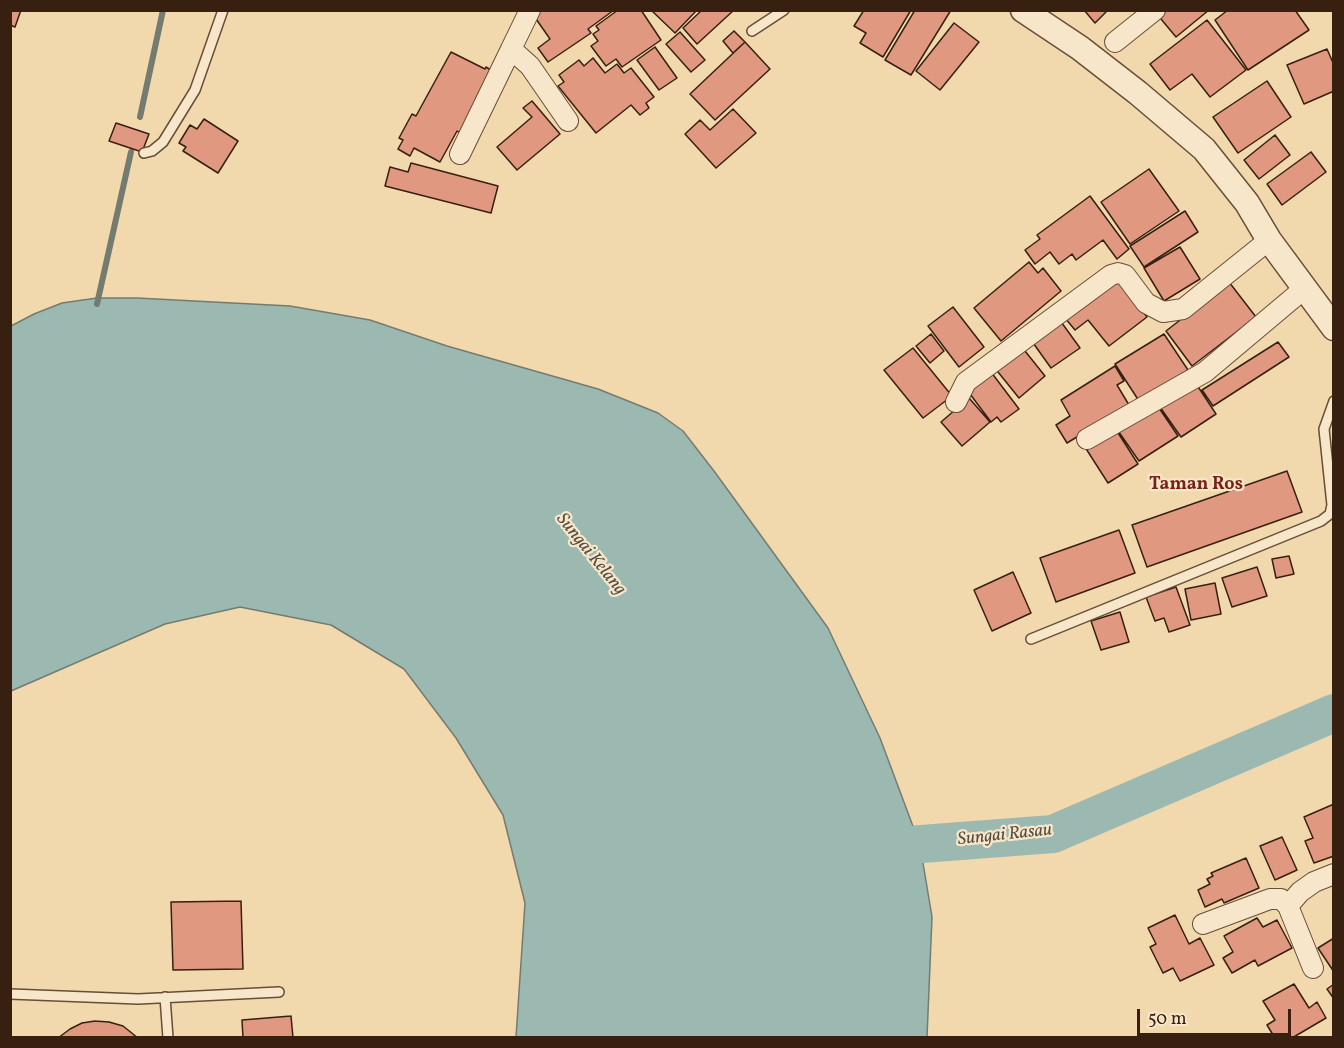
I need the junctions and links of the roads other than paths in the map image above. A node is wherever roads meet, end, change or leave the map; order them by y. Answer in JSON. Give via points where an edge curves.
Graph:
{"nodes":[{"id":1,"x":223,"y":10,"type":"edge"},
{"id":2,"x":530,"y":10,"type":"edge"},
{"id":3,"x":784,"y":10,"type":"edge"},
{"id":4,"x":1023,"y":10,"type":"edge"},
{"id":5,"x":1155,"y":10,"type":"edge"},
{"id":6,"x":752,"y":31,"type":"dead end"},
{"id":7,"x":1115,"y":42,"type":"dead end"},
{"id":8,"x":511,"y":49,"type":"junction"},
{"id":9,"x":568,"y":121,"type":"dead end"},
{"id":10,"x":144,"y":153,"type":"dead end"},
{"id":11,"x":460,"y":154,"type":"dead end"},
{"id":12,"x":1269,"y":240,"type":"junction"},
{"id":13,"x":1305,"y":288,"type":"junction"},
{"id":14,"x":1334,"y":328,"type":"edge"},
{"id":15,"x":1334,"y":401,"type":"edge"},
{"id":16,"x":956,"y":402,"type":"dead end"},
{"id":17,"x":1087,"y":439,"type":"dead end"},
{"id":18,"x":1031,"y":639,"type":"dead end"},
{"id":19,"x":1334,"y":874,"type":"edge"},
{"id":20,"x":1288,"y":906,"type":"junction"},
{"id":21,"x":1203,"y":924,"type":"dead end"},
{"id":22,"x":1313,"y":968,"type":"dead end"},
{"id":23,"x":279,"y":992,"type":"dead end"},
{"id":24,"x":10,"y":994,"type":"edge"},
{"id":25,"x":165,"y":998,"type":"junction"},
{"id":26,"x":168,"y":1038,"type":"edge"}],
"edges":[{"from":1,"to":10,"type":"lane","via":[[195,90],[163,142]]},
{"from":2,"to":8,"type":"street"},
{"from":3,"to":6,"type":"lane"},
{"from":4,"to":12,"type":"street","via":[[1080,48],[1204,150],[1247,203]]},
{"from":5,"to":7,"type":"street"},
{"from":8,"to":9,"type":"street","via":[[530,66]]},
{"from":8,"to":11,"type":"street"},
{"from":12,"to":13,"type":"street"},
{"from":12,"to":16,"type":"street","via":[[1183,309],[1163,312],[1146,303],[1125,275],[1111,275],[966,382]]},
{"from":13,"to":14,"type":"street"},
{"from":13,"to":17,"type":"street","via":[[1205,372]]},
{"from":15,"to":18,"type":"lane","via":[[1324,429],[1330,514]]},
{"from":19,"to":20,"type":"street","via":[[1314,882]]},
{"from":20,"to":21,"type":"street","via":[[1281,899],[1270,899]]},
{"from":20,"to":22,"type":"street"},
{"from":23,"to":25,"type":"lane"},
{"from":24,"to":25,"type":"lane"},
{"from":25,"to":26,"type":"lane"}]}
